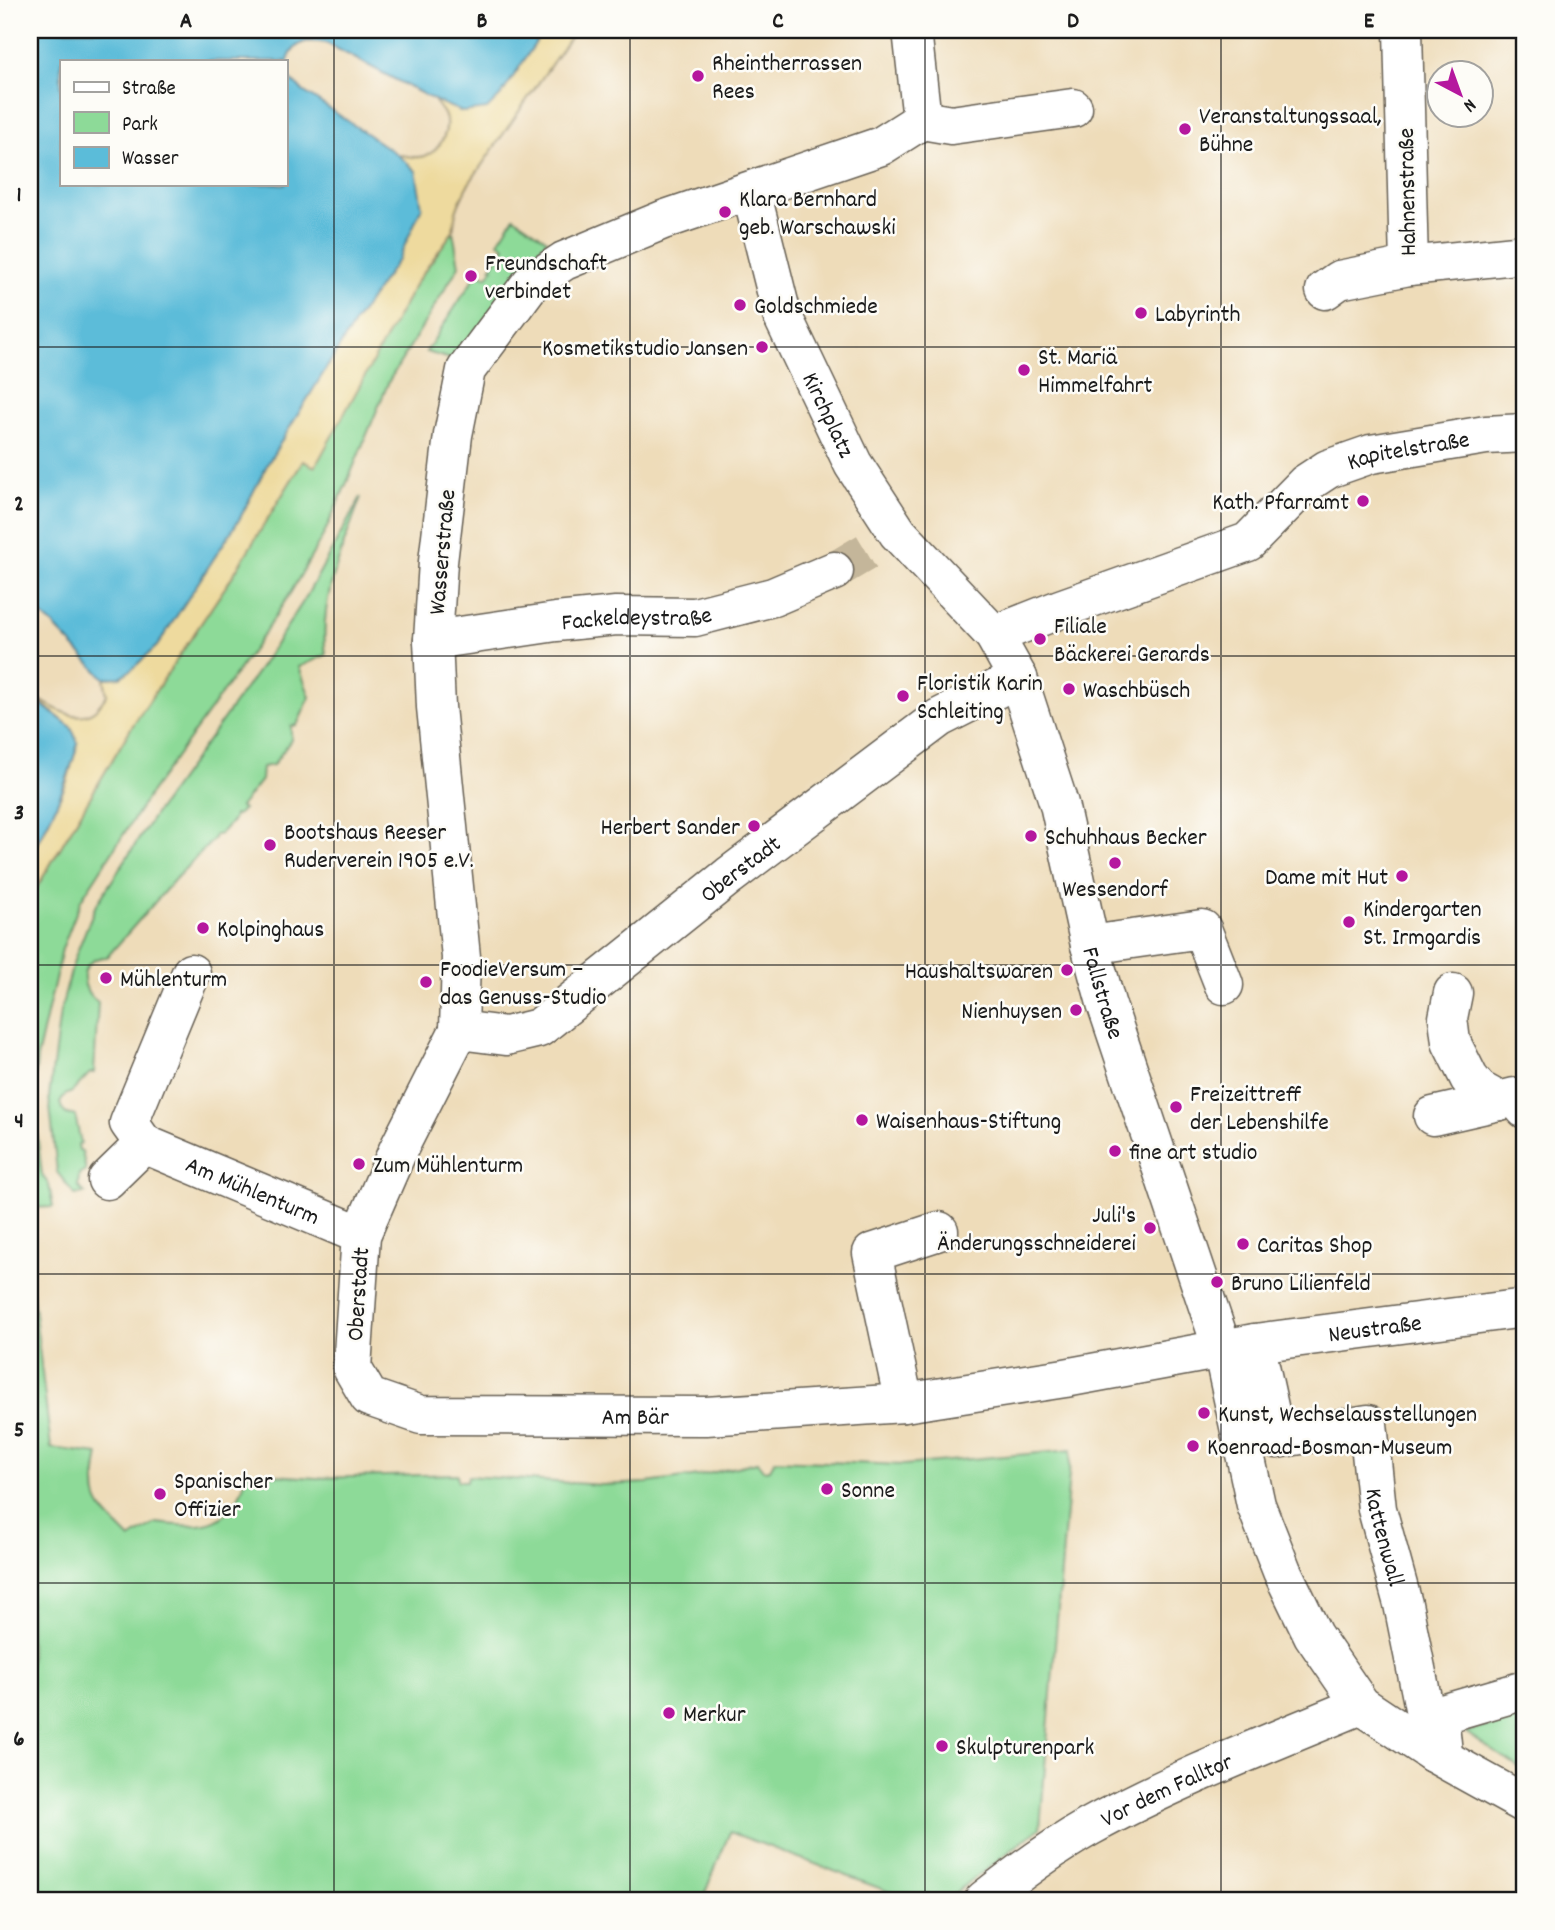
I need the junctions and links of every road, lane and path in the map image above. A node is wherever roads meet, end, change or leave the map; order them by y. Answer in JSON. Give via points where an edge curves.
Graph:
{"nodes":[{"id":1,"x":912,"y":30,"type":"edge"},
{"id":2,"x":1403,"y":30,"type":"edge"},
{"id":3,"x":1073,"y":108,"type":"dead end"},
{"id":4,"x":922,"y":120,"type":"junction"},
{"id":5,"x":751,"y":191,"type":"junction"},
{"id":6,"x":1525,"y":254,"type":"edge"},
{"id":7,"x":1409,"y":266,"type":"junction"},
{"id":8,"x":1325,"y":290,"type":"dead end"},
{"id":9,"x":1525,"y":433,"type":"edge"},
{"id":10,"x":834,"y":571,"type":"tunnel mouth"},
{"id":11,"x":994,"y":635,"type":"junction"},
{"id":12,"x":433,"y":640,"type":"junction"},
{"id":13,"x":1018,"y":678,"type":"junction"},
{"id":14,"x":1090,"y":945,"type":"junction"},
{"id":15,"x":191,"y":973,"type":"dead end"},
{"id":16,"x":1224,"y":985,"type":"dead end"},
{"id":17,"x":1453,"y":993,"type":"dead end"},
{"id":18,"x":459,"y":1031,"type":"junction"},
{"id":19,"x":434,"y":1077,"type":"joint"},
{"id":20,"x":1513,"y":1102,"type":"edge"},
{"id":21,"x":1433,"y":1116,"type":"dead end"},
{"id":22,"x":144,"y":1144,"type":"junction"},
{"id":23,"x":107,"y":1180,"type":"dead end"},
{"id":24,"x":939,"y":1231,"type":"dead end"},
{"id":25,"x":361,"y":1235,"type":"junction"},
{"id":26,"x":1525,"y":1308,"type":"edge"},
{"id":27,"x":1238,"y":1346,"type":"junction"},
{"id":28,"x":369,"y":1397,"type":"joint"},
{"id":29,"x":904,"y":1403,"type":"junction"},
{"id":30,"x":1525,"y":1690,"type":"edge"},
{"id":31,"x":1361,"y":1705,"type":"junction"},
{"id":32,"x":1438,"y":1756,"type":"junction"},
{"id":33,"x":1525,"y":1804,"type":"edge"},
{"id":34,"x":984,"y":1900,"type":"edge"}],
"edges":[{"from":1,"to":4,"type":"street"},
{"from":2,"to":7,"type":"street","name":"Hahnenstraße"},
{"from":3,"to":4,"type":"street","via":[[951,125]]},
{"from":4,"to":5,"type":"street","via":[[881,145]]},
{"from":5,"to":11,"type":"street","name":"Kirchplatz","via":[[782,315],[890,538]]},
{"from":5,"to":12,"type":"street","name":"Wasserstraße","via":[[663,220],[564,261],[531,283],[466,370],[451,448]]},
{"from":6,"to":7,"type":"street"},
{"from":7,"to":8,"type":"street","name":"Hahnenstraße","via":[[1339,280]]},
{"from":9,"to":11,"type":"street","name":"Kapitelstraße","via":[[1486,435],[1360,458],[1328,469],[1305,484],[1248,542]]},
{"from":10,"to":12,"type":"street","name":"Fackeldeystraße","via":[[773,597],[695,617],[592,618]]},
{"from":11,"to":13,"type":"street","name":"Fallstraße"},
{"from":12,"to":18,"type":"street","name":"Wasserstraße","via":[[461,957]]},
{"from":13,"to":14,"type":"street","name":"Fallstraße","via":[[1059,804]]},
{"from":13,"to":18,"type":"street","name":"Oberstadt","via":[[939,718],[738,869],[540,1028],[506,1037]]},
{"from":14,"to":16,"type":"street","via":[[1202,929]]},
{"from":14,"to":27,"type":"street","name":"Fallstraße","via":[[1106,1003]]},
{"from":15,"to":22,"type":"street","via":[[129,1123]]},
{"from":17,"to":20,"type":"street","via":[[1448,1018],[1451,1042],[1469,1078],[1479,1090]]},
{"from":18,"to":19,"type":"street","name":"Wasserstraße"},
{"from":19,"to":25,"type":"street","name":"Oberstadt"},
{"from":20,"to":21,"type":"street"},
{"from":22,"to":23,"type":"street"},
{"from":22,"to":25,"type":"street","name":"Am Mühlenturm"},
{"from":24,"to":29,"type":"street","via":[[872,1252]]},
{"from":25,"to":28,"type":"street","name":"Oberstadt","via":[[352,1368]]},
{"from":26,"to":27,"type":"street","name":"Neustraße"},
{"from":27,"to":29,"type":"street","name":"Am Bär"},
{"from":27,"to":31,"type":"street","via":[[1256,1505],[1313,1635]]},
{"from":27,"to":32,"type":"street","name":"Kattenwall","via":[[1276,1439],[1368,1423],[1377,1509]]},
{"from":28,"to":29,"type":"street","name":"Am Bär","via":[[421,1415],[706,1416]]},
{"from":30,"to":32,"type":"street","via":[[1439,1715]]},
{"from":31,"to":32,"type":"street"},
{"from":31,"to":34,"type":"street","name":"Vor dem Falltor","via":[[1186,1779],[1087,1828]]},
{"from":32,"to":33,"type":"street"}]}
